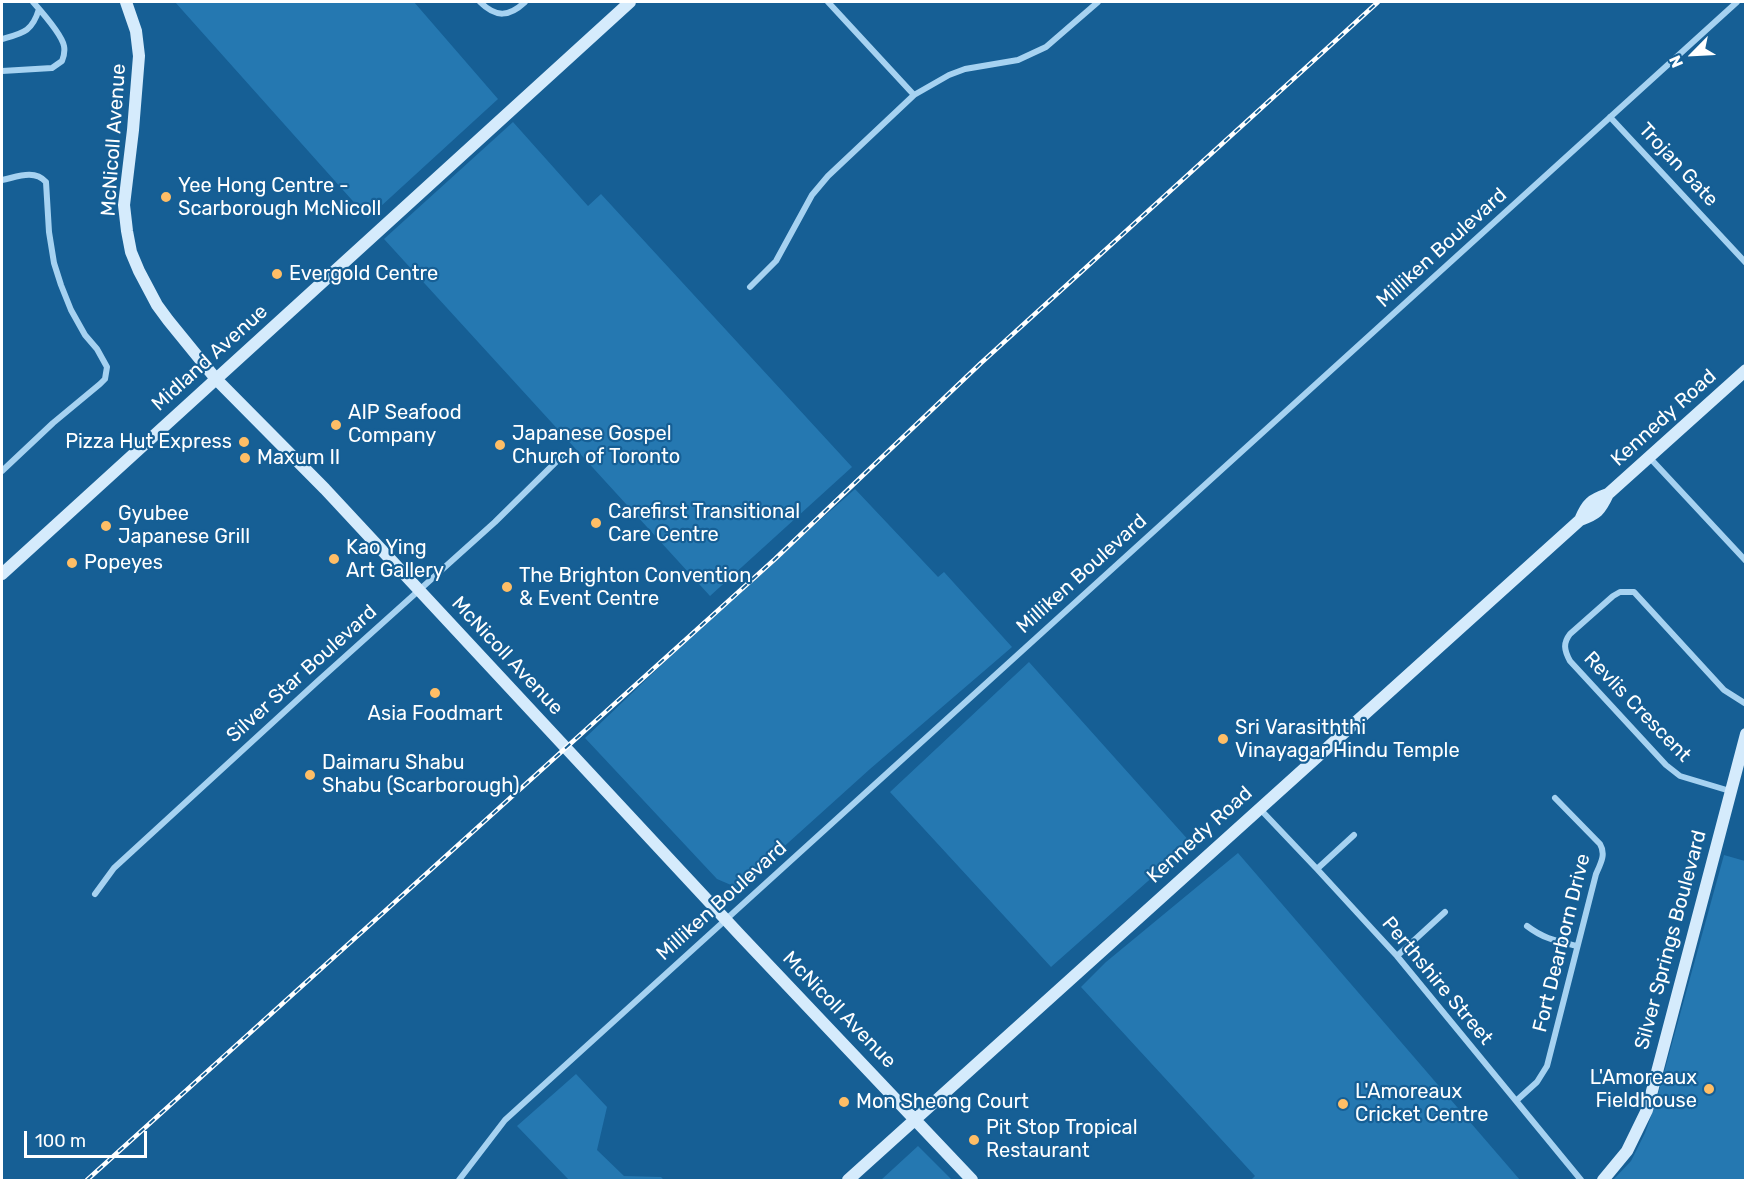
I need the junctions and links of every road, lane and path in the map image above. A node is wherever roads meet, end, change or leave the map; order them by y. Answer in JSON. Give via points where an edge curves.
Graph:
{"nodes":[{"id":1,"x":33,"y":2,"type":"edge"},
{"id":2,"x":126,"y":2,"type":"edge"},
{"id":3,"x":480,"y":2,"type":"edge"},
{"id":4,"x":525,"y":2,"type":"edge"},
{"id":5,"x":630,"y":2,"type":"edge"},
{"id":6,"x":828,"y":2,"type":"edge"},
{"id":7,"x":1098,"y":2,"type":"edge"},
{"id":8,"x":1737,"y":2,"type":"edge"},
{"id":9,"x":39,"y":9,"type":"junction"},
{"id":10,"x":2,"y":39,"type":"edge"},
{"id":11,"x":2,"y":71,"type":"edge"},
{"id":12,"x":914,"y":95,"type":"junction"},
{"id":13,"x":1610,"y":117,"type":"junction"},
{"id":14,"x":2,"y":180,"type":"edge"},
{"id":15,"x":1746,"y":263,"type":"edge"},
{"id":16,"x":750,"y":287,"type":"dead end"},
{"id":17,"x":1746,"y":370,"type":"edge"},
{"id":18,"x":216,"y":379,"type":"junction"},
{"id":19,"x":561,"y":457,"type":"dead end"},
{"id":20,"x":1649,"y":457,"type":"junction"},
{"id":21,"x":2,"y":471,"type":"edge"},
{"id":22,"x":1746,"y":561,"type":"edge"},
{"id":23,"x":2,"y":574,"type":"edge"},
{"id":24,"x":419,"y":590,"type":"junction"},
{"id":25,"x":1746,"y":704,"type":"edge"},
{"id":26,"x":1746,"y":734,"type":"edge"},
{"id":27,"x":1730,"y":791,"type":"junction"},
{"id":28,"x":1555,"y":798,"type":"dead end"},
{"id":29,"x":1260,"y":809,"type":"junction"},
{"id":30,"x":1354,"y":835,"type":"dead end"},
{"id":31,"x":1317,"y":869,"type":"junction"},
{"id":32,"x":95,"y":894,"type":"dead end"},
{"id":33,"x":1445,"y":912,"type":"dead end"},
{"id":34,"x":727,"y":919,"type":"junction"},
{"id":35,"x":1527,"y":926,"type":"dead end"},
{"id":36,"x":1577,"y":946,"type":"junction"},
{"id":37,"x":1397,"y":956,"type":"junction"},
{"id":38,"x":1516,"y":1101,"type":"junction"},
{"id":39,"x":915,"y":1118,"type":"junction"},
{"id":40,"x":459,"y":1180,"type":"edge"},
{"id":41,"x":848,"y":1180,"type":"edge"},
{"id":42,"x":972,"y":1180,"type":"edge"},
{"id":43,"x":1581,"y":1180,"type":"edge"},
{"id":44,"x":1603,"y":1180,"type":"edge"}],
"edges":[{"from":1,"to":9,"type":"street"},
{"from":2,"to":18,"type":"main road","name":"McNicoll Avenue","via":[[139,56],[124,205],[131,252],[157,305]]},
{"from":3,"to":4,"type":"street","via":[[501,14]]},
{"from":5,"to":18,"type":"main road","name":"Midland Avenue"},
{"from":6,"to":12,"type":"street"},
{"from":7,"to":12,"type":"street","via":[[1046,47],[1018,60],[949,75]]},
{"from":8,"to":13,"type":"street","name":"Milliken Boulevard"},
{"from":9,"to":10,"type":"street","via":[[35,23],[22,33]]},
{"from":9,"to":11,"type":"street","via":[[64,44],[62,61],[52,68]]},
{"from":12,"to":16,"type":"street","via":[[828,176],[812,195],[777,261]]},
{"from":13,"to":15,"type":"street","name":"Trojan Gate"},
{"from":13,"to":34,"type":"street","name":"Milliken Boulevard"},
{"from":14,"to":21,"type":"street","via":[[35,174],[46,182],[49,232],[61,285],[85,335],[107,367],[100,384]]},
{"from":17,"to":20,"type":"main road","name":"Kennedy Road"},
{"from":18,"to":23,"type":"main road","name":"Midland Avenue"},
{"from":18,"to":24,"type":"main road","name":"McNicoll Avenue"},
{"from":19,"to":24,"type":"street","name":"Silver Star Boulevard"},
{"from":20,"to":22,"type":"street"},
{"from":20,"to":29,"type":"main road","name":"Kennedy Road","via":[[1608,494],[1601,508],[1580,520]]},
{"from":24,"to":32,"type":"street","name":"Silver Star Boulevard","via":[[114,868]]},
{"from":24,"to":34,"type":"main road","name":"McNicoll Avenue"},
{"from":25,"to":27,"type":"street","name":"Revlis Crescent","via":[[1724,690],[1634,592],[1613,596],[1565,640],[1569,661],[1666,765],[1680,776]]},
{"from":26,"to":27,"type":"main road","name":"Silver Springs Boulevard"},
{"from":27,"to":44,"type":"main road","name":"Silver Springs Boulevard","via":[[1647,1110],[1627,1151]]},
{"from":28,"to":36,"type":"street","name":"Fort Dearborn Drive","via":[[1603,849]]},
{"from":29,"to":31,"type":"street","name":"Perthshire Street"},
{"from":29,"to":39,"type":"main road","name":"Kennedy Road"},
{"from":30,"to":31,"type":"street"},
{"from":31,"to":37,"type":"street","name":"Perthshire Street"},
{"from":33,"to":37,"type":"street"},
{"from":34,"to":39,"type":"main road","name":"McNicoll Avenue"},
{"from":34,"to":40,"type":"street","name":"Milliken Boulevard","via":[[505,1120]]},
{"from":35,"to":36,"type":"street","via":[[1540,936]]},
{"from":36,"to":38,"type":"street","name":"Fort Dearborn Drive","via":[[1547,1066],[1537,1082]]},
{"from":37,"to":38,"type":"street","name":"Perthshire Street"},
{"from":38,"to":43,"type":"street","name":"Perthshire Street"},
{"from":39,"to":41,"type":"main road","name":"Kennedy Road"},
{"from":39,"to":42,"type":"main road","name":"McNicoll Avenue"}]}
